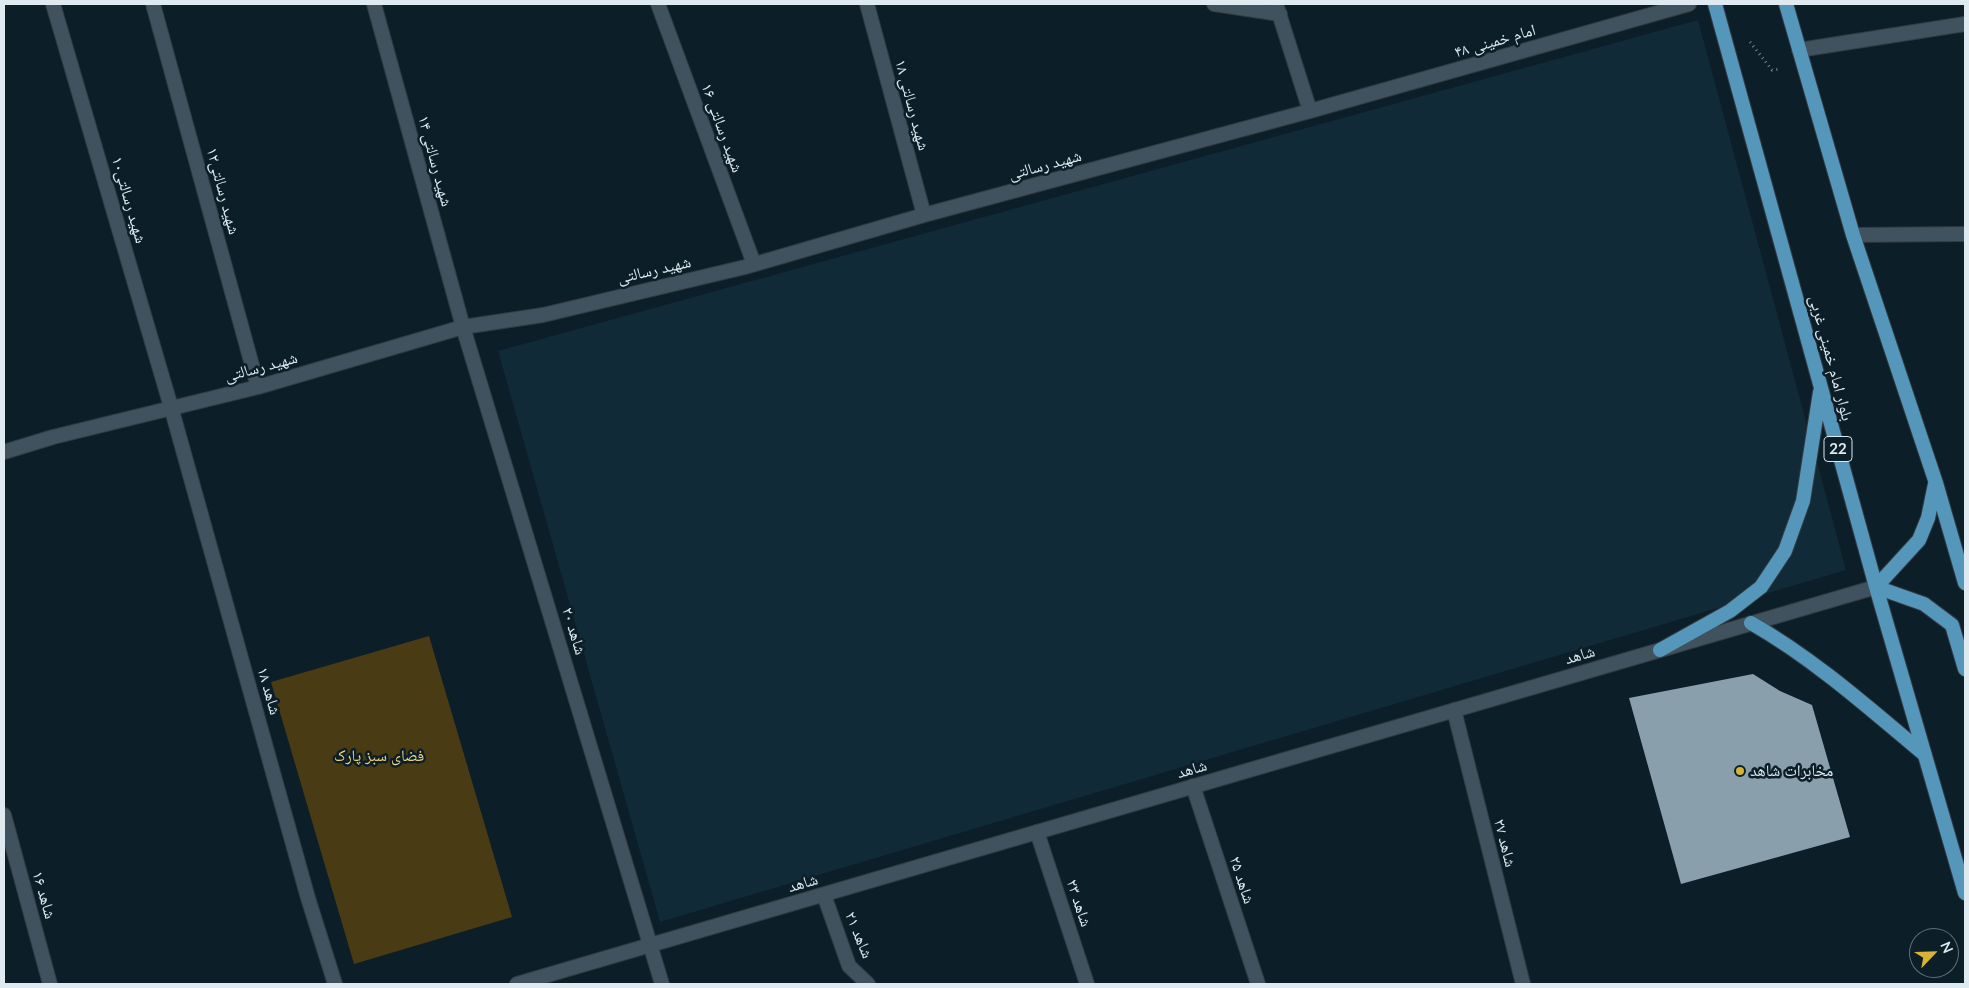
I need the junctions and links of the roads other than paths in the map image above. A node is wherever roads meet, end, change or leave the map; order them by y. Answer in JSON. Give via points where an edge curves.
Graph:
{"nodes":[{"id":1,"x":53,"y":4,"type":"edge"},
{"id":2,"x":154,"y":4,"type":"edge"},
{"id":3,"x":374,"y":4,"type":"edge"},
{"id":4,"x":658,"y":4,"type":"edge"},
{"id":5,"x":867,"y":4,"type":"edge"},
{"id":6,"x":1214,"y":4,"type":"edge"},
{"id":7,"x":1689,"y":4,"type":"edge"},
{"id":8,"x":1715,"y":4,"type":"edge"},
{"id":9,"x":1786,"y":4,"type":"edge"},
{"id":10,"x":1278,"y":9,"type":"edge"},
{"id":11,"x":1965,"y":24,"type":"edge"},
{"id":12,"x":1799,"y":50,"type":"junction"},
{"id":13,"x":1310,"y":111,"type":"junction"},
{"id":14,"x":924,"y":216,"type":"junction"},
{"id":15,"x":1965,"y":234,"type":"edge"},
{"id":16,"x":1853,"y":235,"type":"junction"},
{"id":17,"x":754,"y":264,"type":"junction"},
{"id":18,"x":463,"y":327,"type":"junction"},
{"id":19,"x":1820,"y":386,"type":"junction"},
{"id":20,"x":258,"y":387,"type":"junction"},
{"id":21,"x":171,"y":407,"type":"junction"},
{"id":22,"x":4,"y":452,"type":"edge"},
{"id":23,"x":1936,"y":482,"type":"junction"},
{"id":24,"x":1965,"y":583,"type":"edge"},
{"id":25,"x":1876,"y":587,"type":"junction"},
{"id":26,"x":1751,"y":623,"type":"junction"},
{"id":27,"x":1660,"y":650,"type":"junction"},
{"id":28,"x":1965,"y":669,"type":"edge"},
{"id":29,"x":1454,"y":710,"type":"junction"},
{"id":30,"x":1925,"y":755,"type":"junction"},
{"id":31,"x":1193,"y":786,"type":"junction"},
{"id":32,"x":4,"y":815,"type":"edge"},
{"id":33,"x":1037,"y":832,"type":"junction"},
{"id":34,"x":1965,"y":893,"type":"edge"},
{"id":35,"x":824,"y":895,"type":"junction"},
{"id":36,"x":651,"y":945,"type":"junction"},
{"id":37,"x":50,"y":984,"type":"edge"},
{"id":38,"x":335,"y":984,"type":"edge"},
{"id":39,"x":517,"y":984,"type":"edge"},
{"id":40,"x":662,"y":984,"type":"edge"},
{"id":41,"x":868,"y":984,"type":"edge"},
{"id":42,"x":1087,"y":984,"type":"edge"},
{"id":43,"x":1258,"y":984,"type":"edge"},
{"id":44,"x":1523,"y":984,"type":"edge"}],
"edges":[{"from":1,"to":21,"type":"street","name":"شهید رسالتی۱۰"},
{"from":2,"to":20,"type":"street","name":"شهید رسالتی۱۲"},
{"from":3,"to":18,"type":"street","name":"شهید رسالتی ۱۴"},
{"from":4,"to":17,"type":"street","name":"شهید رسالتی ۱۶"},
{"from":5,"to":14,"type":"street","name":"شهید رسالتی ۱۸"},
{"from":6,"to":10,"type":"street"},
{"from":7,"to":13,"type":"street","name":"امام خمینی ۴۸"},
{"from":8,"to":19,"type":"main road","name":"بلوار امام خمینی غربی","number":"22"},
{"from":9,"to":12,"type":"main road"},
{"from":10,"to":13,"type":"street"},
{"from":11,"to":12,"type":"street"},
{"from":12,"to":16,"type":"main road"},
{"from":13,"to":14,"type":"street","name":"شهید رسالتی"},
{"from":14,"to":17,"type":"street","name":"شهید رسالتی"},
{"from":15,"to":16,"type":"street"},
{"from":16,"to":23,"type":"main road"},
{"from":17,"to":18,"type":"street","name":"شهید رسالتی","via":[[543,315]]},
{"from":18,"to":20,"type":"street","name":"شهید رسالتی"},
{"from":18,"to":36,"type":"street","name":"شاهد ۲۰"},
{"from":19,"to":25,"type":"main road","name":"بلوار امام خمینی غربی","number":"22"},
{"from":19,"to":27,"type":"main road","via":[[1803,501],[1785,551],[1761,587],[1730,611]]},
{"from":20,"to":21,"type":"street","name":"شهید رسالتی"},
{"from":21,"to":22,"type":"street","name":"شهید رسالتی"},
{"from":21,"to":38,"type":"street","name":"شاهد ۱۸"},
{"from":23,"to":24,"type":"main road"},
{"from":23,"to":25,"type":"main road","via":[[1919,540]]},
{"from":25,"to":26,"type":"street","name":"شاهد"},
{"from":25,"to":28,"type":"main road","via":[[1924,604],[1952,625]]},
{"from":25,"to":30,"type":"main road","name":"بلوار امام خمینی غربی","number":"22"},
{"from":26,"to":27,"type":"street","name":"شاهد"},
{"from":26,"to":30,"type":"main road","via":[[1780,640],[1849,691]]},
{"from":27,"to":29,"type":"street","name":"شاهد"},
{"from":29,"to":31,"type":"street","name":"شاهد"},
{"from":29,"to":44,"type":"street","name":"شاهد ۲۷"},
{"from":30,"to":34,"type":"main road","name":"بلوار امام خمینی غربی","number":"22"},
{"from":31,"to":33,"type":"street","name":"شاهد"},
{"from":31,"to":43,"type":"street","name":"شاهد ۲۵"},
{"from":32,"to":37,"type":"street","name":"شاهد ۱۶"},
{"from":33,"to":35,"type":"street","name":"شاهد"},
{"from":33,"to":42,"type":"street","name":"شاهد ۲۳"},
{"from":35,"to":36,"type":"street","name":"شاهد"},
{"from":35,"to":41,"type":"street","name":"شاهد ۲۱","via":[[849,966]]},
{"from":36,"to":39,"type":"street","name":"شاهد"},
{"from":36,"to":40,"type":"street","name":"شاهد ۲۰"}]}
